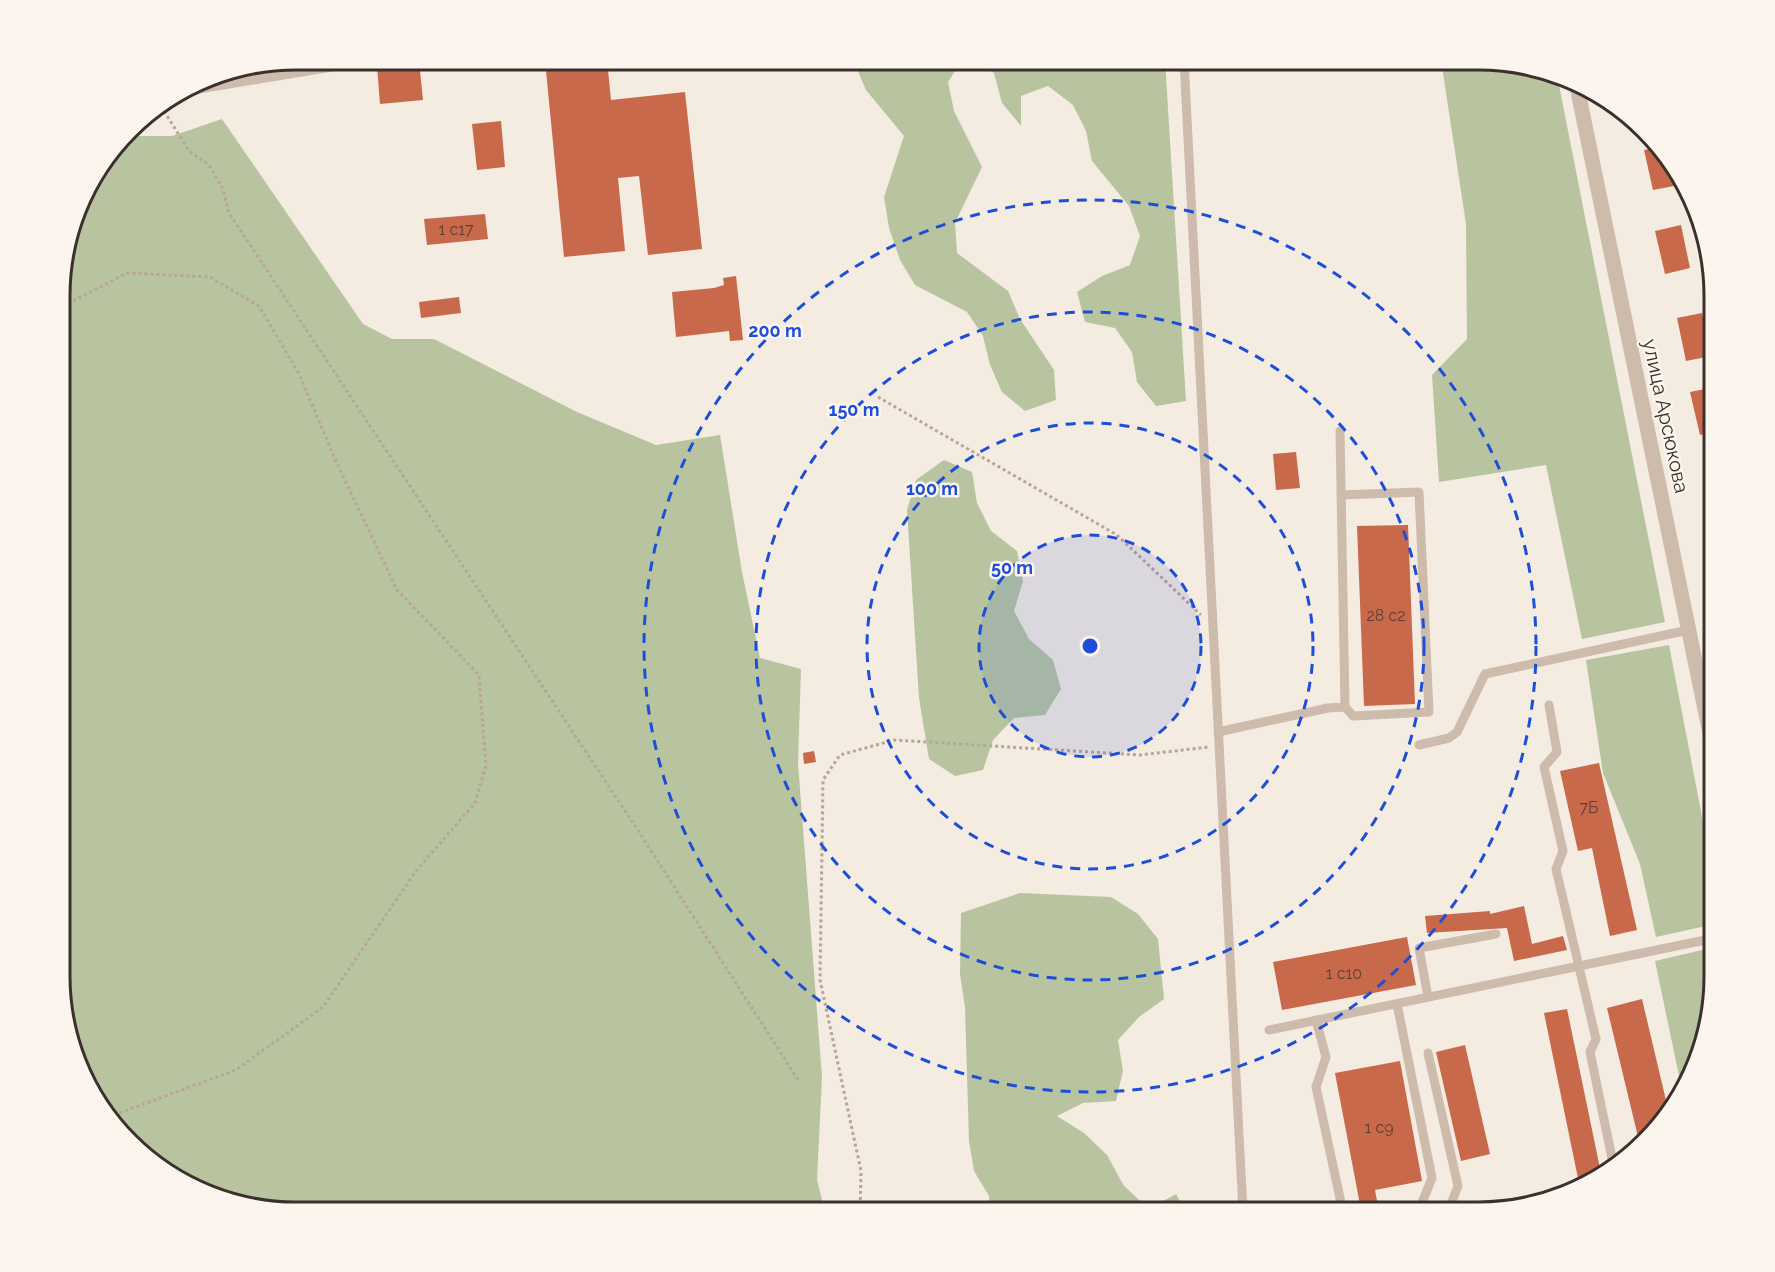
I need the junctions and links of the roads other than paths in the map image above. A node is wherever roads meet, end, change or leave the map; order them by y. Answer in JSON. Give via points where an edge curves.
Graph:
{"nodes":[{"id":1,"x":314,"y":70,"type":"edge"},
{"id":2,"x":1185,"y":70,"type":"edge"},
{"id":3,"x":214,"y":87,"type":"edge"},
{"id":4,"x":1579,"y":94,"type":"edge"},
{"id":5,"x":1340,"y":431,"type":"dead end"},
{"id":6,"x":1341,"y":495,"type":"junction"},
{"id":7,"x":1688,"y":630,"type":"junction"},
{"id":8,"x":1704,"y":675,"type":"edge"},
{"id":9,"x":1550,"y":705,"type":"dead end"},
{"id":10,"x":1345,"y":707,"type":"junction"},
{"id":11,"x":1218,"y":732,"type":"junction"},
{"id":12,"x":1419,"y":745,"type":"dead end"},
{"id":13,"x":1496,"y":934,"type":"dead end"},
{"id":14,"x":1704,"y":940,"type":"edge"},
{"id":15,"x":1579,"y":966,"type":"junction"},
{"id":16,"x":1428,"y":998,"type":"junction"},
{"id":17,"x":1397,"y":1004,"type":"junction"},
{"id":18,"x":1316,"y":1020,"type":"junction"},
{"id":19,"x":1269,"y":1030,"type":"dead end"},
{"id":20,"x":1428,"y":1053,"type":"dead end"},
{"id":21,"x":1612,"y":1158,"type":"edge"},
{"id":22,"x":1242,"y":1202,"type":"edge"},
{"id":23,"x":1341,"y":1202,"type":"edge"},
{"id":24,"x":1422,"y":1202,"type":"edge"},
{"id":25,"x":1452,"y":1202,"type":"edge"}],
"edges":[{"from":1,"to":3,"type":"lane"},
{"from":2,"to":11,"type":"lane"},
{"from":4,"to":7,"type":"street","name":"улица Арсюкова"},
{"from":5,"to":6,"type":"lane"},
{"from":6,"to":10,"type":"lane"},
{"from":6,"to":10,"type":"lane","via":[[1419,492],[1429,712],[1353,716]]},
{"from":7,"to":8,"type":"street","name":"улица Арсюкова"},
{"from":7,"to":12,"type":"lane","via":[[1485,674],[1456,732],[1449,738]]},
{"from":9,"to":15,"type":"lane","via":[[1557,752],[1544,767],[1563,851],[1556,869]]},
{"from":10,"to":11,"type":"lane"},
{"from":11,"to":22,"type":"lane"},
{"from":13,"to":16,"type":"lane","via":[[1419,948]]},
{"from":14,"to":15,"type":"lane"},
{"from":15,"to":16,"type":"lane"},
{"from":15,"to":21,"type":"lane","via":[[1596,1039],[1590,1052]]},
{"from":16,"to":17,"type":"lane"},
{"from":17,"to":18,"type":"lane"},
{"from":17,"to":24,"type":"lane","via":[[1432,1178]]},
{"from":18,"to":19,"type":"lane"},
{"from":18,"to":23,"type":"lane","via":[[1326,1057],[1316,1087]]},
{"from":20,"to":25,"type":"lane","via":[[1458,1186]]}]}
